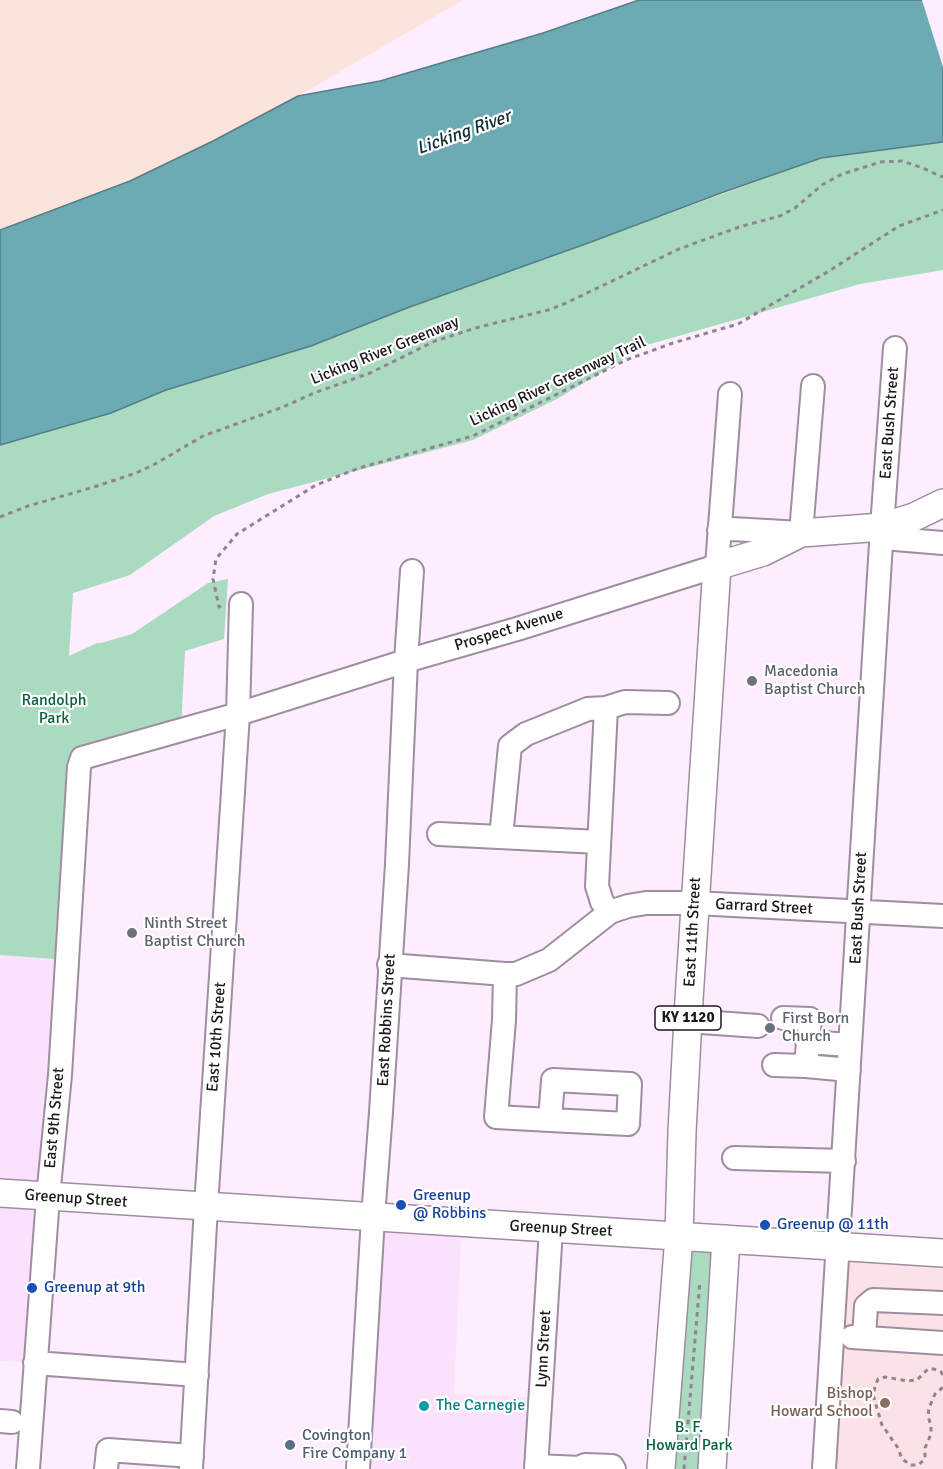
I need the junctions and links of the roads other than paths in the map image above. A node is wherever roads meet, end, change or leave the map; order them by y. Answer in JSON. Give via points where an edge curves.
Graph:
{"nodes":[{"id":1,"x":895,"y":348,"type":"dead end"},
{"id":2,"x":813,"y":386,"type":"dead end"},
{"id":3,"x":730,"y":394,"type":"dead end"},
{"id":4,"x":943,"y":503,"type":"edge"},
{"id":5,"x":719,"y":530,"type":"junction"},
{"id":6,"x":801,"y":533,"type":"junction"},
{"id":7,"x":889,"y":533,"type":"junction"},
{"id":8,"x":943,"y":543,"type":"edge"},
{"id":9,"x":717,"y":566,"type":"junction"},
{"id":10,"x":412,"y":571,"type":"dead end"},
{"id":11,"x":241,"y":604,"type":"road end"},
{"id":12,"x":406,"y":660,"type":"junction"},
{"id":13,"x":668,"y":703,"type":"dead end"},
{"id":14,"x":606,"y":708,"type":"junction"},
{"id":15,"x":238,"y":714,"type":"junction"},
{"id":16,"x":79,"y":767,"type":"joint"},
{"id":17,"x":439,"y":834,"type":"dead end"},
{"id":18,"x":501,"y":837,"type":"junction"},
{"id":19,"x":599,"y":842,"type":"junction"},
{"id":20,"x":695,"y":903,"type":"junction"},
{"id":21,"x":610,"y":912,"type":"junction"},
{"id":22,"x":858,"y":912,"type":"junction"},
{"id":23,"x":943,"y":916,"type":"edge"},
{"id":24,"x":389,"y":965,"type":"junction"},
{"id":25,"x":506,"y":974,"type":"junction"},
{"id":26,"x":783,"y":1018,"type":"dead end"},
{"id":27,"x":688,"y":1022,"type":"junction"},
{"id":28,"x":758,"y":1026,"type":"dead end"},
{"id":29,"x":807,"y":1042,"type":"junction"},
{"id":30,"x":850,"y":1045,"type":"junction"},
{"id":31,"x":774,"y":1065,"type":"dead end"},
{"id":32,"x":806,"y":1066,"type":"junction"},
{"id":33,"x":849,"y":1070,"type":"junction"},
{"id":34,"x":550,"y":1120,"type":"dead end"},
{"id":35,"x":734,"y":1158,"type":"dead end"},
{"id":36,"x":843,"y":1161,"type":"junction"},
{"id":37,"x":0,"y":1193,"type":"edge"},
{"id":38,"x":48,"y":1197,"type":"junction"},
{"id":39,"x":206,"y":1207,"type":"junction"},
{"id":40,"x":373,"y":1217,"type":"junction"},
{"id":41,"x":551,"y":1228,"type":"junction"},
{"id":42,"x":679,"y":1236,"type":"junction"},
{"id":43,"x":726,"y":1239,"type":"junction"},
{"id":44,"x":838,"y":1247,"type":"junction"},
{"id":45,"x":943,"y":1253,"type":"edge"},
{"id":46,"x":943,"y":1303,"type":"edge"},
{"id":47,"x":832,"y":1336,"type":"junction"},
{"id":48,"x":864,"y":1337,"type":"junction"},
{"id":49,"x":943,"y":1343,"type":"edge"},
{"id":50,"x":35,"y":1363,"type":"junction"},
{"id":51,"x":197,"y":1375,"type":"junction"},
{"id":52,"x":192,"y":1462,"type":"edge"},
{"id":53,"x":537,"y":1468,"type":"edge"},
{"id":54,"x":28,"y":1469,"type":"edge"},
{"id":55,"x":106,"y":1469,"type":"edge"},
{"id":56,"x":358,"y":1469,"type":"edge"},
{"id":57,"x":580,"y":1469,"type":"edge"},
{"id":58,"x":614,"y":1469,"type":"edge"},
{"id":59,"x":661,"y":1469,"type":"edge"},
{"id":60,"x":712,"y":1469,"type":"edge"},
{"id":61,"x":824,"y":1469,"type":"edge"}],
"edges":[{"from":1,"to":7,"type":"street","name":"East Bush Street"},
{"from":2,"to":6,"type":"street"},
{"from":3,"to":5,"type":"street","name":"East 11th Street"},
{"from":4,"to":7,"type":"main road","name":"Prospect Avenue"},
{"from":5,"to":6,"type":"street"},
{"from":5,"to":9,"type":"street","name":"East 11th Street"},
{"from":6,"to":7,"type":"main road","name":"Prospect Avenue"},
{"from":6,"to":9,"type":"main road","name":"Prospect Avenue","via":[[763,552]]},
{"from":7,"to":8,"type":"street"},
{"from":7,"to":22,"type":"street","name":"East Bush Street"},
{"from":9,"to":12,"type":"street","name":"Prospect Avenue"},
{"from":9,"to":20,"type":"main road","name":"East 11th Street","number":"KY 1120"},
{"from":10,"to":12,"type":"street","name":"East Robbins Street"},
{"from":11,"to":15,"type":"street","name":"East 10th Street"},
{"from":12,"to":15,"type":"street","name":"Prospect Avenue"},
{"from":12,"to":24,"type":"street","name":"East Robbins Street"},
{"from":13,"to":14,"type":"street","via":[[625,702]]},
{"from":14,"to":18,"type":"street","via":[[588,709],[526,734],[510,746]]},
{"from":14,"to":19,"type":"street"},
{"from":15,"to":16,"type":"street","name":"Prospect Avenue","via":[[82,758]]},
{"from":15,"to":39,"type":"street","name":"East 10th Street"},
{"from":16,"to":38,"type":"street","name":"East 9th Street","via":[[60,1076]]},
{"from":17,"to":18,"type":"street"},
{"from":18,"to":19,"type":"street"},
{"from":19,"to":21,"type":"street","via":[[597,886]]},
{"from":20,"to":21,"type":"street","name":"Garrard Street","via":[[646,903]]},
{"from":20,"to":22,"type":"street","name":"Garrard Street"},
{"from":20,"to":27,"type":"main road","name":"East 11th Street","number":"KY 1120"},
{"from":21,"to":25,"type":"street","name":"Garrard Street","via":[[549,960],[516,974]]},
{"from":22,"to":23,"type":"street","name":"Garrard Street"},
{"from":22,"to":30,"type":"street","name":"East Bush Street"},
{"from":24,"to":25,"type":"street","name":"Garrard Street"},
{"from":24,"to":40,"type":"street","name":"East Robbins Street"},
{"from":25,"to":34,"type":"street","via":[[496,1117]]},
{"from":26,"to":29,"type":"street","via":[[810,1018]]},
{"from":27,"to":28,"type":"street"},
{"from":27,"to":42,"type":"main road","name":"East 11th Street","number":"KY 1120"},
{"from":29,"to":30,"type":"street"},
{"from":29,"to":32,"type":"street"},
{"from":30,"to":33,"type":"street","name":"East Bush Street"},
{"from":31,"to":32,"type":"street"},
{"from":32,"to":33,"type":"street"},
{"from":33,"to":36,"type":"street","name":"East Bush Street"},
{"from":35,"to":36,"type":"street"},
{"from":36,"to":44,"type":"street","name":"East Bush Street"},
{"from":37,"to":38,"type":"main road","name":"Greenup Street"},
{"from":38,"to":39,"type":"main road","name":"Greenup Street"},
{"from":38,"to":50,"type":"street","name":"East 9th Street"},
{"from":39,"to":40,"type":"main road","name":"Greenup Street"},
{"from":39,"to":51,"type":"street","name":"East 10th Street"},
{"from":40,"to":41,"type":"main road","name":"Greenup Street"},
{"from":40,"to":56,"type":"street","name":"East Robbins Street"},
{"from":41,"to":42,"type":"main road","name":"Greenup Street"},
{"from":41,"to":53,"type":"street","name":"Lynn Street"},
{"from":42,"to":43,"type":"main road","name":"Greenup Street"},
{"from":42,"to":59,"type":"main road","name":"East 11th Street","number":"KY 1120"},
{"from":43,"to":44,"type":"main road","name":"Greenup Street"},
{"from":43,"to":60,"type":"main road"},
{"from":44,"to":45,"type":"main road","name":"Greenup Street"},
{"from":44,"to":47,"type":"street","name":"East Bush Street"},
{"from":46,"to":48,"type":"street","via":[[873,1299],[866,1306]]},
{"from":47,"to":48,"type":"street"},
{"from":47,"to":61,"type":"street","name":"East Bush Street"},
{"from":48,"to":49,"type":"street"},
{"from":50,"to":51,"type":"street"},
{"from":50,"to":54,"type":"street","name":"East 9th Street"},
{"from":51,"to":52,"type":"street","name":"East 10th Street"},
{"from":52,"to":55,"type":"street","via":[[108,1450]]},
{"from":53,"to":57,"type":"street"},
{"from":57,"to":58,"type":"street","via":[[585,1465]]}]}
